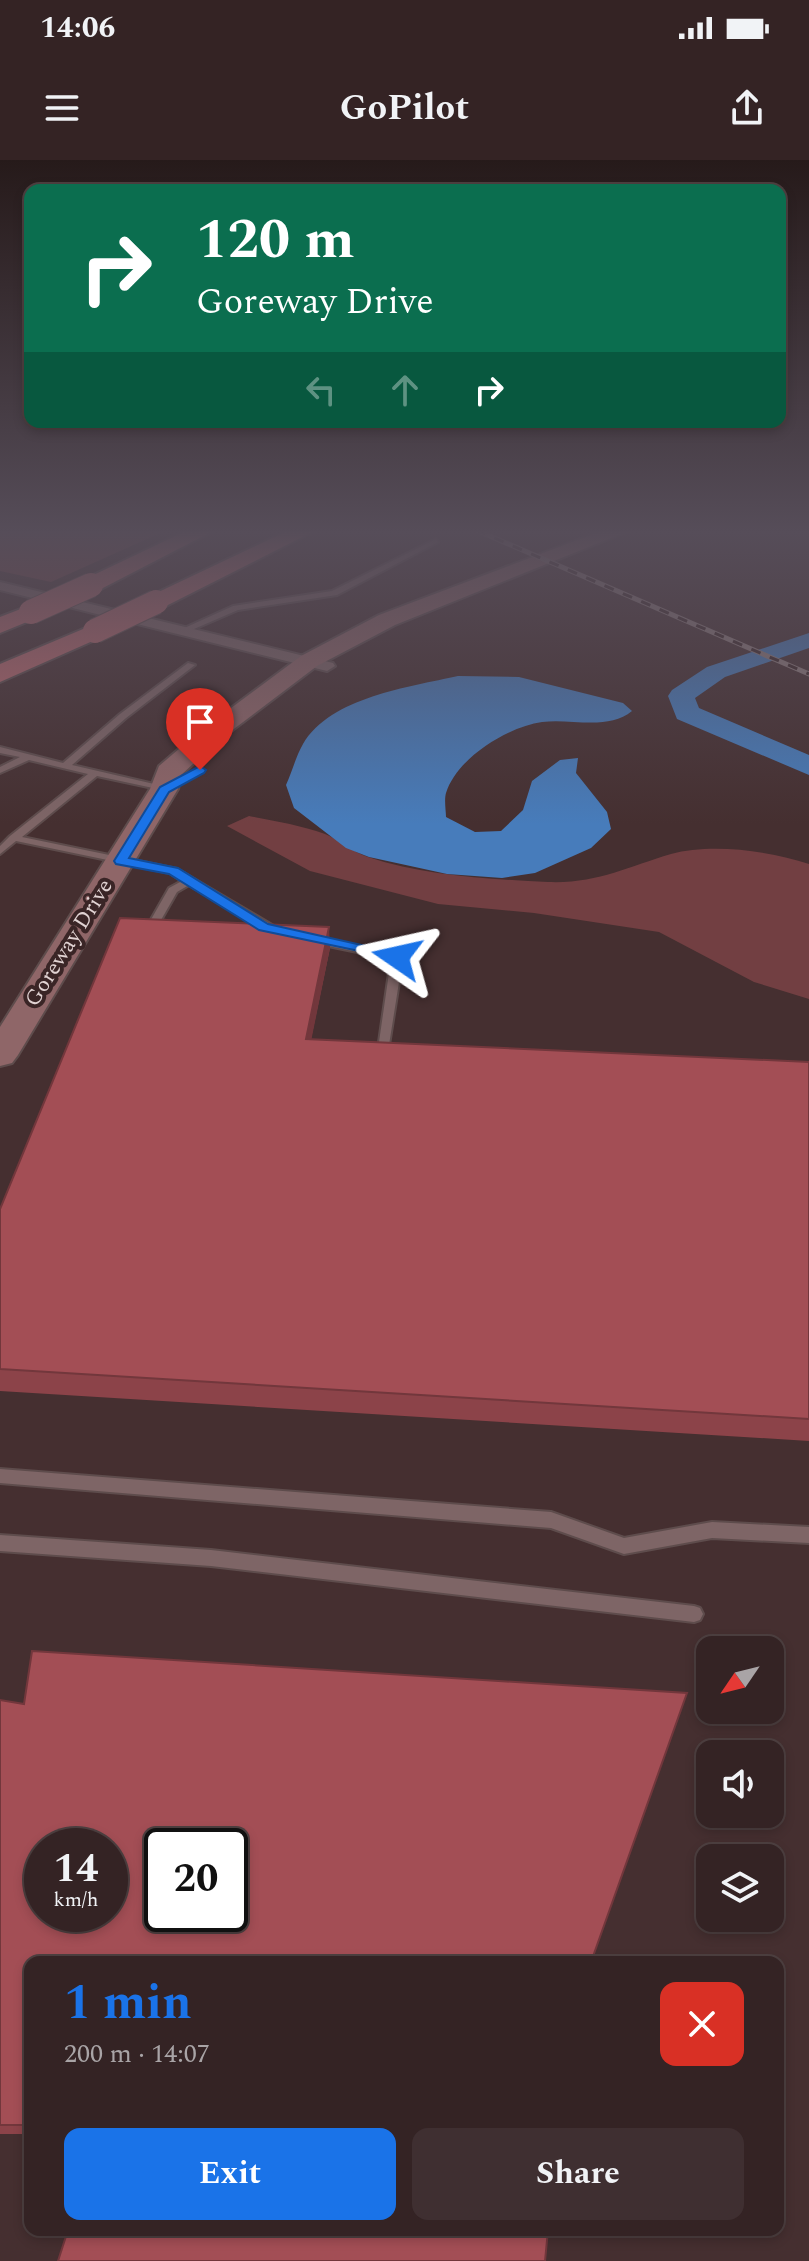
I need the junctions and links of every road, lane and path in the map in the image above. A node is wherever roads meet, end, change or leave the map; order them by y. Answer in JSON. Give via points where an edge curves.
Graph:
{"nodes":[{"id":1,"x":86,"y":628,"type":"edge"},
{"id":2,"x":176,"y":628,"type":"edge"},
{"id":3,"x":189,"y":628,"type":"edge"},
{"id":4,"x":374,"y":628,"type":"edge"},
{"id":5,"x":400,"y":628,"type":"edge"},
{"id":6,"x":184,"y":630,"type":"junction"},
{"id":7,"x":318,"y":663,"type":"junction"},
{"id":8,"x":191,"y":665,"type":"dead end"},
{"id":9,"x":0,"y":671,"type":"edge"},
{"id":10,"x":0,"y":750,"type":"edge"},
{"id":11,"x":28,"y":757,"type":"junction"},
{"id":12,"x":65,"y":766,"type":"junction"},
{"id":13,"x":0,"y":770,"type":"edge"},
{"id":14,"x":95,"y":773,"type":"junction"},
{"id":15,"x":164,"y":789,"type":"junction"},
{"id":16,"x":0,"y":834,"type":"edge"},
{"id":17,"x":14,"y":838,"type":"junction"},
{"id":18,"x":0,"y":851,"type":"edge"},
{"id":19,"x":121,"y":861,"type":"junction"},
{"id":20,"x":189,"y":881,"type":"junction"},
{"id":21,"x":186,"y":924,"type":"edge"},
{"id":22,"x":248,"y":927,"type":"edge"},
{"id":23,"x":264,"y":927,"type":"junction"},
{"id":24,"x":289,"y":935,"type":"edge"},
{"id":25,"x":301,"y":938,"type":"edge"},
{"id":26,"x":385,"y":1042,"type":"edge"},
{"id":27,"x":0,"y":1055,"type":"edge"},
{"id":28,"x":0,"y":1476,"type":"edge"},
{"id":29,"x":809,"y":1535,"type":"edge"},
{"id":30,"x":0,"y":1543,"type":"edge"},
{"id":31,"x":694,"y":1614,"type":"dead end"}],
"edges":[{"from":1,"to":9,"type":"highway","bridge":true},
{"from":2,"to":6,"type":"street"},
{"from":3,"to":6,"type":"lane"},
{"from":4,"to":7,"type":"main road","name":"Goreway Drive"},
{"from":5,"to":7,"type":"main road","name":"Goreway Drive"},
{"from":6,"to":7,"type":"street"},
{"from":7,"to":15,"type":"main road","name":"Goreway Drive","via":[[188,779]]},
{"from":8,"to":12,"type":"lane"},
{"from":10,"to":11,"type":"lane"},
{"from":11,"to":12,"type":"lane"},
{"from":11,"to":13,"type":"lane"},
{"from":12,"to":14,"type":"lane"},
{"from":14,"to":15,"type":"lane"},
{"from":14,"to":17,"type":"lane"},
{"from":15,"to":19,"type":"main road","name":"Goreway Drive"},
{"from":16,"to":17,"type":"lane"},
{"from":17,"to":18,"type":"lane"},
{"from":17,"to":19,"type":"lane"},
{"from":19,"to":20,"type":"lane","via":[[173,871]]},
{"from":19,"to":27,"type":"main road","name":"Goreway Drive"},
{"from":20,"to":21,"type":"lane","via":[[173,890],[154,923]]},
{"from":20,"to":23,"type":"lane"},
{"from":22,"to":23,"type":"lane"},
{"from":23,"to":24,"type":"lane"},
{"from":25,"to":26,"type":"lane","via":[[397,957]]},
{"from":28,"to":29,"type":"lane","via":[[551,1520],[624,1546],[712,1530]]},
{"from":30,"to":31,"type":"lane","via":[[211,1558]]}]}
